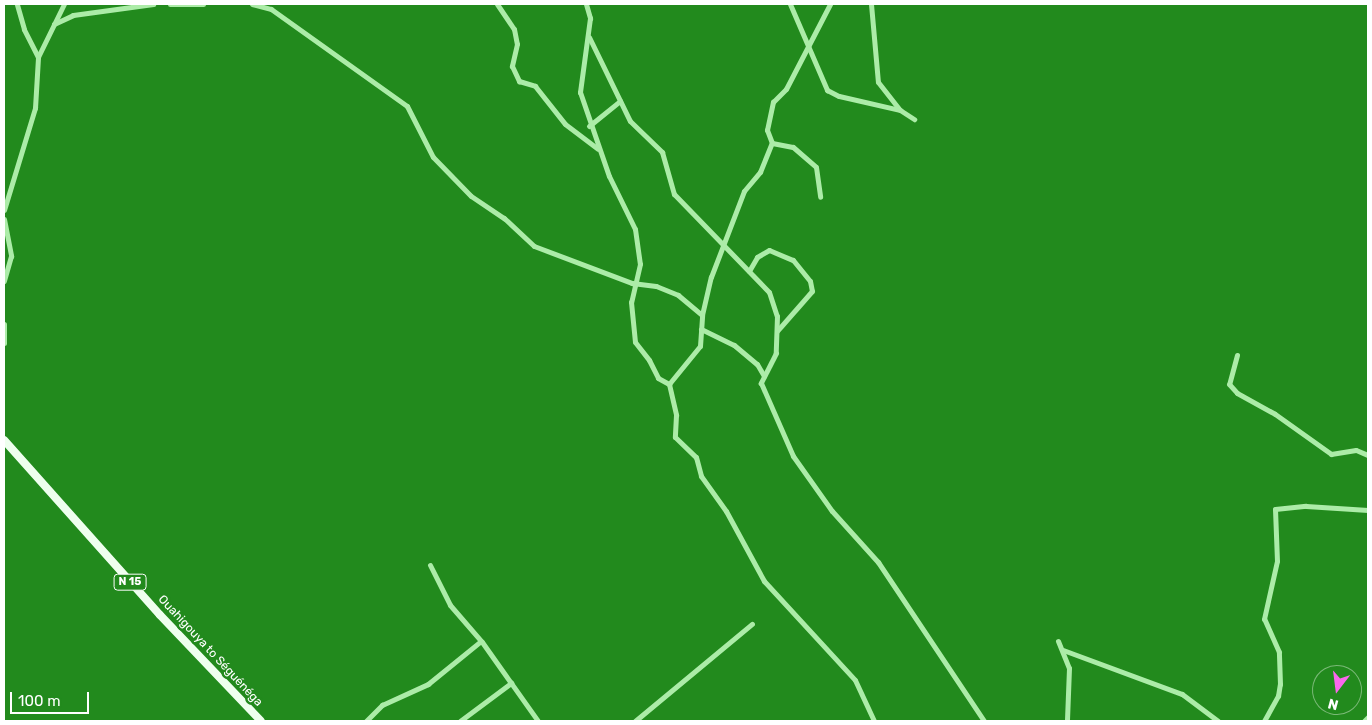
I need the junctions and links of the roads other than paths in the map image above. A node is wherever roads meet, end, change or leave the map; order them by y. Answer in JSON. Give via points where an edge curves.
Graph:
{"nodes":[{"id":1,"x":17,"y":4,"type":"edge"},
{"id":2,"x":64,"y":4,"type":"edge"},
{"id":3,"x":153,"y":4,"type":"edge"},
{"id":4,"x":170,"y":4,"type":"edge"},
{"id":5,"x":203,"y":4,"type":"edge"},
{"id":6,"x":252,"y":4,"type":"edge"},
{"id":7,"x":497,"y":4,"type":"edge"},
{"id":8,"x":586,"y":4,"type":"edge"},
{"id":9,"x":790,"y":4,"type":"edge"},
{"id":10,"x":830,"y":4,"type":"edge"},
{"id":11,"x":871,"y":4,"type":"edge"},
{"id":12,"x":54,"y":24,"type":"junction"},
{"id":13,"x":589,"y":37,"type":"junction"},
{"id":14,"x":810,"y":45,"type":"junction"},
{"id":15,"x":38,"y":57,"type":"junction"},
{"id":16,"x":620,"y":101,"type":"junction"},
{"id":17,"x":900,"y":110,"type":"junction"},
{"id":18,"x":914,"y":119,"type":"dead end"},
{"id":19,"x":589,"y":126,"type":"junction"},
{"id":20,"x":772,"y":143,"type":"junction"},
{"id":21,"x":598,"y":149,"type":"junction"},
{"id":22,"x":820,"y":197,"type":"dead end"},
{"id":23,"x":4,"y":210,"type":"edge"},
{"id":24,"x":4,"y":219,"type":"edge"},
{"id":25,"x":724,"y":248,"type":"junction"},
{"id":26,"x":749,"y":271,"type":"junction"},
{"id":27,"x":4,"y":281,"type":"edge"},
{"id":28,"x":636,"y":284,"type":"junction"},
{"id":29,"x":702,"y":315,"type":"junction"},
{"id":30,"x":4,"y":324,"type":"edge"},
{"id":31,"x":701,"y":329,"type":"junction"},
{"id":32,"x":776,"y":331,"type":"junction"},
{"id":33,"x":4,"y":343,"type":"edge"},
{"id":34,"x":1237,"y":355,"type":"dead end"},
{"id":35,"x":764,"y":376,"type":"junction"},
{"id":36,"x":669,"y":384,"type":"junction"},
{"id":37,"x":4,"y":440,"type":"edge"},
{"id":38,"x":1368,"y":455,"type":"edge"},
{"id":39,"x":1368,"y":510,"type":"edge"},
{"id":40,"x":430,"y":565,"type":"dead end"},
{"id":41,"x":752,"y":624,"type":"dead end"},
{"id":42,"x":481,"y":641,"type":"junction"},
{"id":43,"x":1058,"y":641,"type":"dead end"},
{"id":44,"x":1063,"y":650,"type":"junction"},
{"id":45,"x":511,"y":683,"type":"junction"},
{"id":46,"x":1368,"y":717,"type":"edge"},
{"id":47,"x":261,"y":721,"type":"edge"},
{"id":48,"x":366,"y":721,"type":"edge"},
{"id":49,"x":460,"y":721,"type":"edge"},
{"id":50,"x":538,"y":721,"type":"edge"},
{"id":51,"x":635,"y":721,"type":"edge"},
{"id":52,"x":874,"y":721,"type":"edge"},
{"id":53,"x":984,"y":721,"type":"edge"},
{"id":54,"x":1067,"y":721,"type":"edge"},
{"id":55,"x":1218,"y":721,"type":"edge"},
{"id":56,"x":1264,"y":721,"type":"edge"},
{"id":57,"x":1364,"y":721,"type":"edge"}],
"edges":[{"from":1,"to":15,"type":"street","via":[[24,29]]},
{"from":2,"to":12,"type":"street"},
{"from":3,"to":12,"type":"street","via":[[73,15]]},
{"from":4,"to":5,"type":"street"},
{"from":6,"to":28,"type":"street","via":[[279,14],[407,106],[433,157],[472,196],[504,218],[534,246]]},
{"from":7,"to":21,"type":"street","via":[[514,29],[517,44],[512,66],[519,81],[535,86],[565,124]]},
{"from":8,"to":13,"type":"street","via":[[590,18]]},
{"from":9,"to":14,"type":"street"},
{"from":10,"to":14,"type":"street"},
{"from":11,"to":17,"type":"street","via":[[878,82]]},
{"from":12,"to":15,"type":"street"},
{"from":13,"to":16,"type":"street"},
{"from":13,"to":19,"type":"street","via":[[580,92]]},
{"from":14,"to":17,"type":"street","via":[[827,90],[839,96]]},
{"from":14,"to":20,"type":"street","via":[[786,90],[772,102],[767,130]]},
{"from":15,"to":23,"type":"street","via":[[35,108]]},
{"from":16,"to":19,"type":"street"},
{"from":16,"to":25,"type":"street","via":[[630,121],[662,152],[674,194]]},
{"from":17,"to":18,"type":"street"},
{"from":19,"to":21,"type":"street"},
{"from":20,"to":22,"type":"street","via":[[793,148],[816,167]]},
{"from":20,"to":25,"type":"street","via":[[760,172],[744,191]]},
{"from":21,"to":28,"type":"street","via":[[635,229],[640,264]]},
{"from":24,"to":27,"type":"street","via":[[11,256]]},
{"from":25,"to":26,"type":"street"},
{"from":25,"to":29,"type":"street","via":[[711,277]]},
{"from":26,"to":32,"type":"street","via":[[769,292],[777,316]]},
{"from":26,"to":32,"type":"street","via":[[757,256],[769,250],[793,260],[810,281],[812,291]]},
{"from":28,"to":29,"type":"street","via":[[656,286],[678,295]]},
{"from":28,"to":36,"type":"street","via":[[631,302],[635,342],[658,378]]},
{"from":29,"to":31,"type":"street"},
{"from":30,"to":33,"type":"street"},
{"from":31,"to":35,"type":"street","via":[[734,346],[757,364]]},
{"from":31,"to":36,"type":"street","via":[[700,346]]},
{"from":32,"to":35,"type":"street","via":[[776,353]]},
{"from":34,"to":38,"type":"street","via":[[1229,384],[1237,393],[1275,414],[1331,454],[1356,450]]},
{"from":35,"to":53,"type":"street","via":[[762,383],[793,456],[832,511],[878,562]]},
{"from":36,"to":52,"type":"street","via":[[676,415],[675,437],[696,457],[701,476],[726,511],[764,580],[855,680]]},
{"from":37,"to":47,"type":"main road","name":"Ouahigouya to Séguénéga","number":"N 15","via":[[160,615]]},
{"from":39,"to":56,"type":"street","via":[[1306,506],[1275,509],[1277,560],[1264,619],[1279,652],[1280,684],[1278,696]]},
{"from":40,"to":42,"type":"street","via":[[450,605]]},
{"from":41,"to":51,"type":"street"},
{"from":42,"to":45,"type":"street"},
{"from":42,"to":48,"type":"street","via":[[428,684],[382,705]]},
{"from":43,"to":44,"type":"street"},
{"from":44,"to":54,"type":"street","via":[[1069,668]]},
{"from":44,"to":55,"type":"street","via":[[1182,694]]},
{"from":45,"to":49,"type":"street"},
{"from":45,"to":50,"type":"street"},
{"from":46,"to":57,"type":"street"}]}
